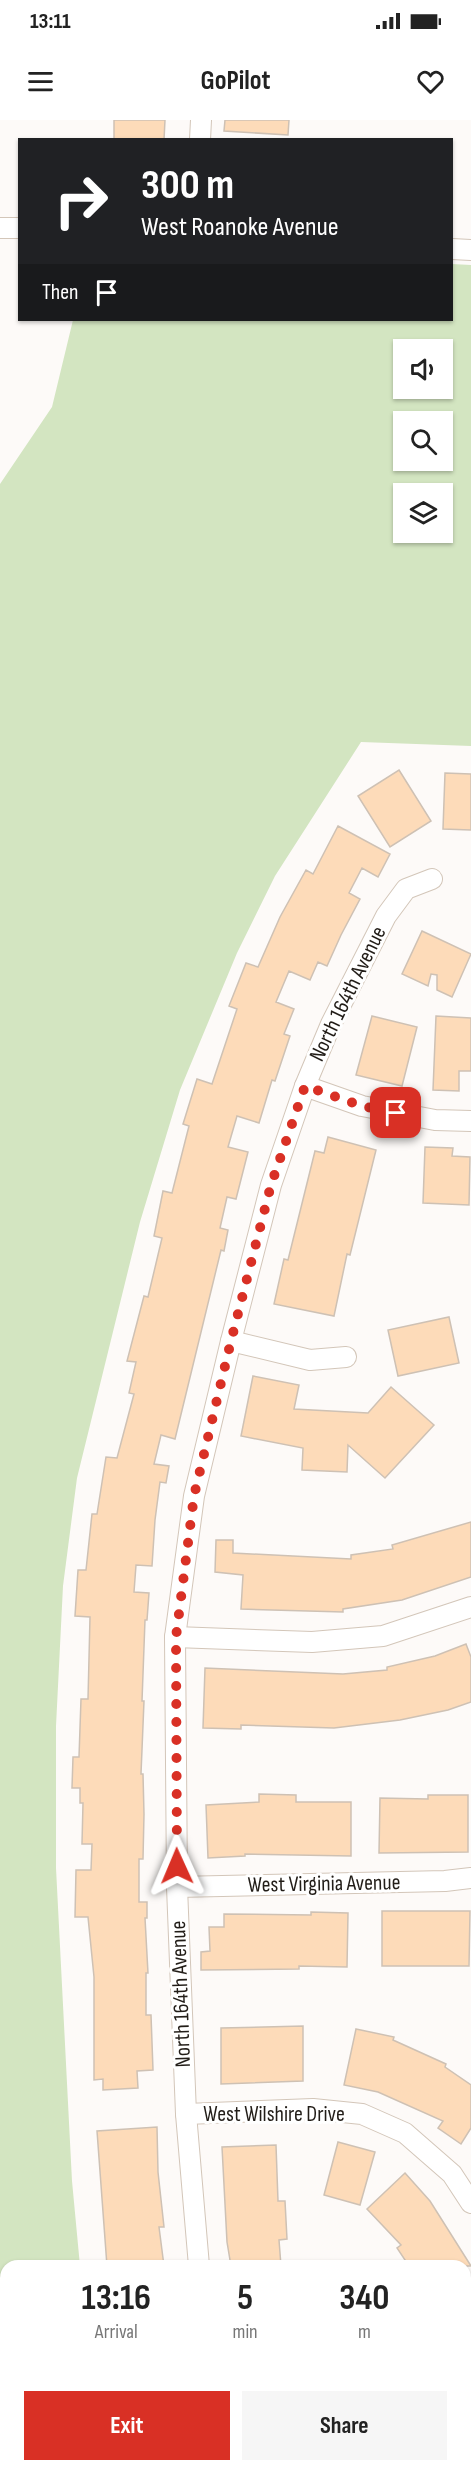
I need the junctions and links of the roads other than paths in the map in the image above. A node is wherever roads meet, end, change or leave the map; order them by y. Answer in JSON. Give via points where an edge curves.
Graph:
{"nodes":[{"id":1,"x":201,"y":120,"type":"edge"},
{"id":2,"x":200,"y":138,"type":"edge"},
{"id":3,"x":0,"y":228,"type":"edge"},
{"id":4,"x":18,"y":228,"type":"edge"},
{"id":5,"x":453,"y":249,"type":"edge"},
{"id":6,"x":471,"y":250,"type":"edge"},
{"id":7,"x":432,"y":879,"type":"dead end"},
{"id":8,"x":305,"y":1086,"type":"junction"},
{"id":9,"x":471,"y":1120,"type":"edge"},
{"id":10,"x":231,"y":1341,"type":"junction"},
{"id":11,"x":346,"y":1357,"type":"dead end"},
{"id":12,"x":471,"y":1607,"type":"edge"},
{"id":13,"x":176,"y":1637,"type":"junction"},
{"id":14,"x":471,"y":1878,"type":"edge"},
{"id":15,"x":177,"y":1887,"type":"junction"},
{"id":16,"x":186,"y":2114,"type":"junction"},
{"id":17,"x":471,"y":2203,"type":"edge"},
{"id":18,"x":198,"y":2260,"type":"edge"}],
"edges":[{"from":1,"to":2,"type":"street"},
{"from":3,"to":4,"type":"street"},
{"from":5,"to":6,"type":"street"},
{"from":7,"to":8,"type":"street","name":"North 164th Avenue","via":[[406,889],[386,916],[330,1024]]},
{"from":8,"to":9,"type":"street","via":[[362,1106],[435,1120]]},
{"from":8,"to":10,"type":"street","name":"North 164th Avenue","via":[[271,1185]]},
{"from":10,"to":11,"type":"street","via":[[310,1360]]},
{"from":10,"to":13,"type":"street","name":"North 164th Avenue","via":[[194,1496]]},
{"from":12,"to":13,"type":"street","via":[[383,1636],[312,1642]]},
{"from":13,"to":15,"type":"street","name":"North 164th Avenue"},
{"from":14,"to":15,"type":"street","name":"West Virginia Avenue"},
{"from":15,"to":16,"type":"street","name":"North 164th Avenue"},
{"from":16,"to":17,"type":"street","name":"West Wilshire Drive","via":[[313,2109],[362,2114],[405,2133],[452,2174]]},
{"from":16,"to":18,"type":"street","name":"North 164th Avenue"}]}
